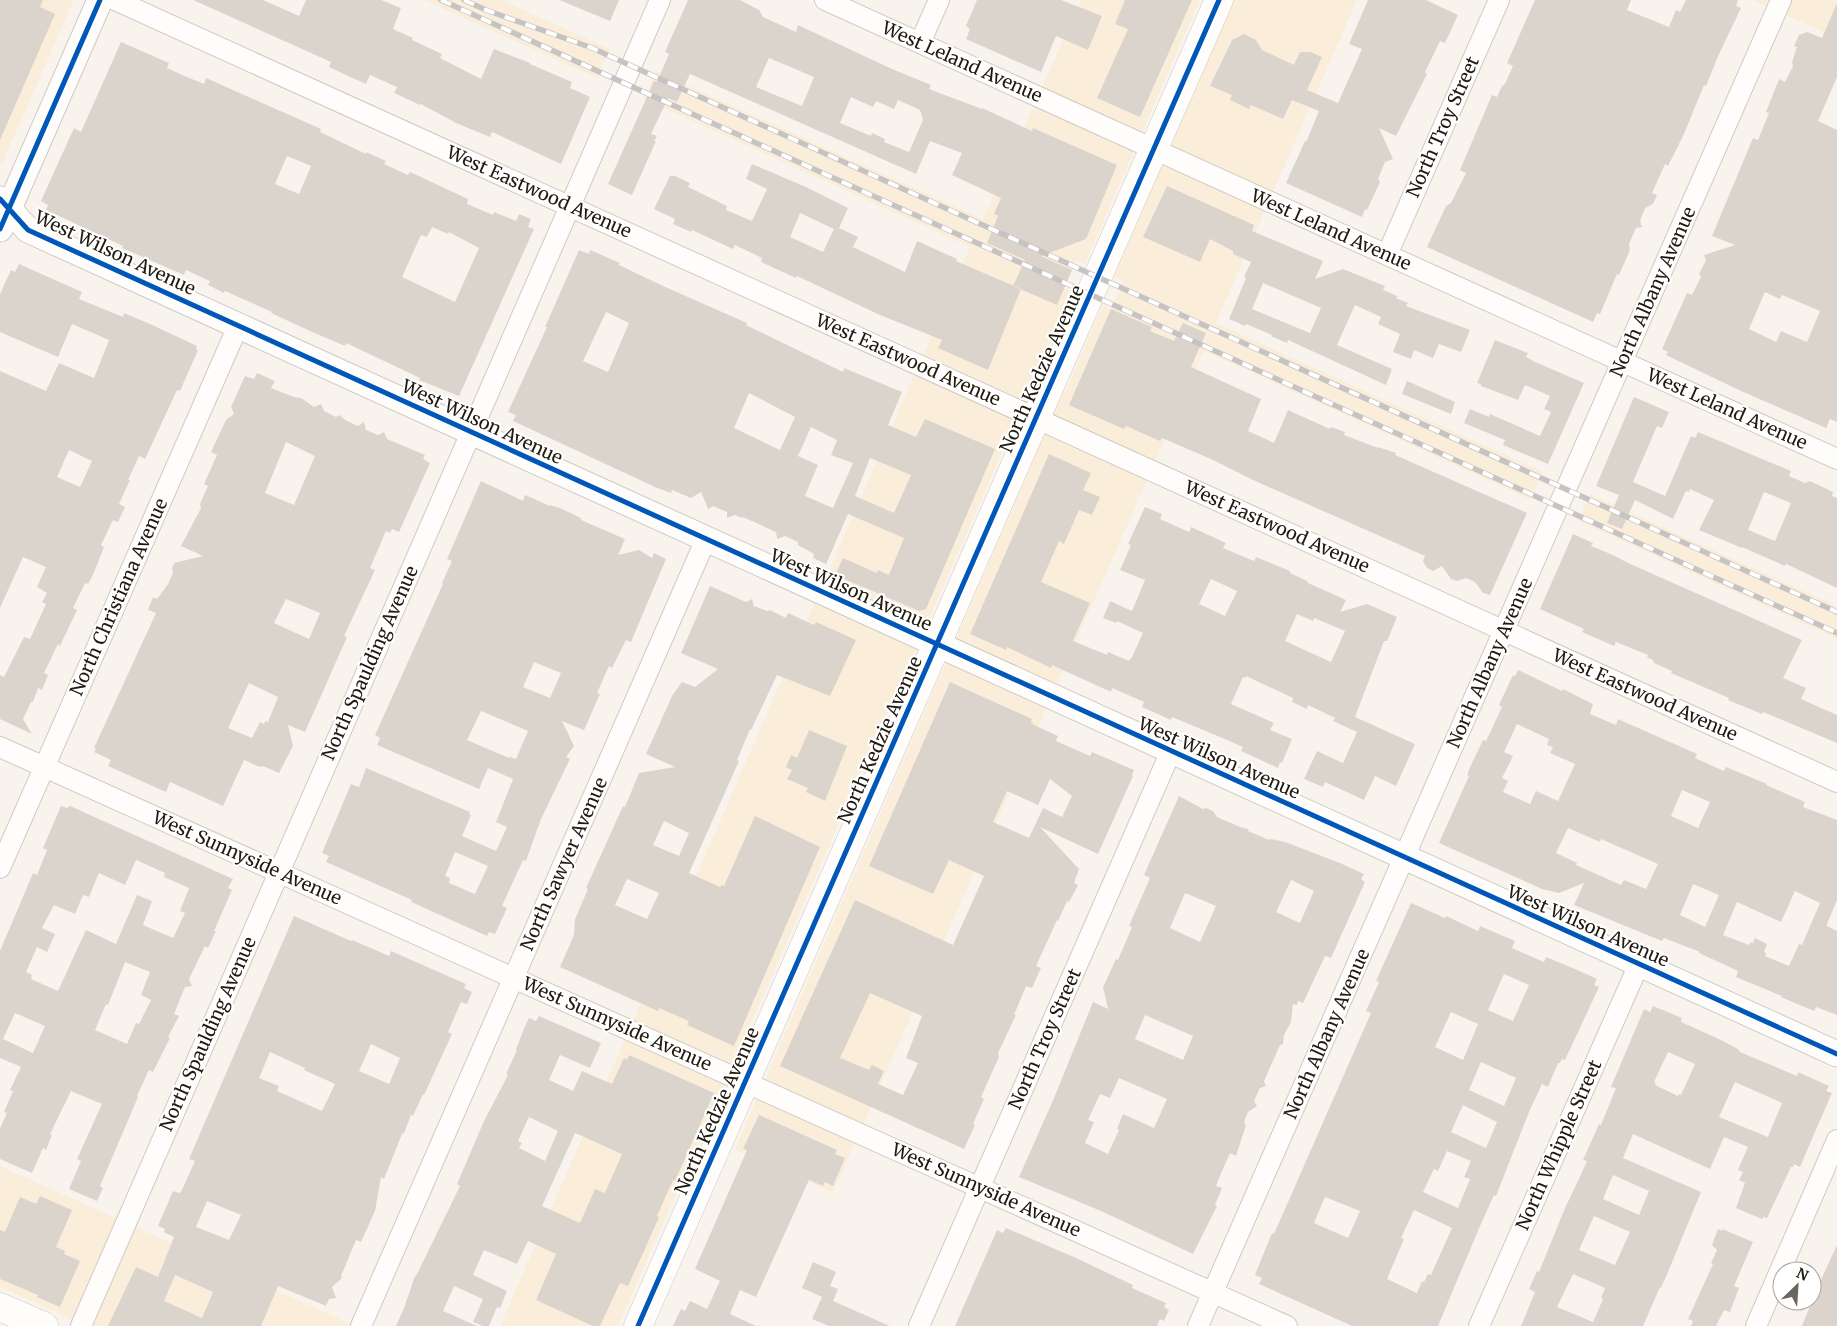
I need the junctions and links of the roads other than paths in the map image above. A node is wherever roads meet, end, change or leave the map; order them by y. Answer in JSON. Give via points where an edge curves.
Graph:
{"nodes":[{"id":1,"x":100,"y":0,"type":"edge"},
{"id":2,"x":115,"y":0,"type":"edge"},
{"id":3,"x":660,"y":0,"type":"edge"},
{"id":4,"x":825,"y":0,"type":"edge"},
{"id":5,"x":939,"y":0,"type":"edge"},
{"id":6,"x":1219,"y":0,"type":"edge"},
{"id":7,"x":1499,"y":0,"type":"edge"},
{"id":8,"x":1781,"y":0,"type":"edge"},
{"id":9,"x":920,"y":43,"type":"junction"},
{"id":10,"x":1153,"y":150,"type":"junction"},
{"id":11,"x":570,"y":206,"type":"junction"},
{"id":12,"x":3,"y":212,"type":"edge"},
{"id":13,"x":1387,"y":255,"type":"junction"},
{"id":14,"x":238,"y":326,"type":"junction"},
{"id":15,"x":1622,"y":362,"type":"junction"},
{"id":16,"x":1036,"y":418,"type":"junction"},
{"id":17,"x":471,"y":432,"type":"junction"},
{"id":18,"x":1837,"y":459,"type":"edge"},
{"id":19,"x":706,"y":539,"type":"junction"},
{"id":20,"x":1504,"y":631,"type":"junction"},
{"id":21,"x":937,"y":644,"type":"junction"},
{"id":22,"x":0,"y":747,"type":"edge"},
{"id":23,"x":1171,"y":751,"type":"junction"},
{"id":24,"x":44,"y":767,"type":"junction"},
{"id":25,"x":1837,"y":782,"type":"edge"},
{"id":26,"x":1404,"y":857,"type":"junction"},
{"id":27,"x":0,"y":868,"type":"edge"},
{"id":28,"x":279,"y":872,"type":"junction"},
{"id":29,"x":1639,"y":964,"type":"junction"},
{"id":30,"x":514,"y":977,"type":"junction"},
{"id":31,"x":1837,"y":1054,"type":"edge"},
{"id":32,"x":745,"y":1081,"type":"junction"},
{"id":33,"x":1837,"y":1140,"type":"edge"},
{"id":34,"x":980,"y":1187,"type":"junction"},
{"id":35,"x":1213,"y":1292,"type":"junction"},
{"id":36,"x":0,"y":1307,"type":"edge"},
{"id":37,"x":44,"y":1326,"type":"edge"},
{"id":38,"x":80,"y":1326,"type":"edge"},
{"id":39,"x":361,"y":1326,"type":"edge"},
{"id":40,"x":638,"y":1326,"type":"edge"},
{"id":41,"x":919,"y":1326,"type":"edge"},
{"id":42,"x":1198,"y":1326,"type":"edge"},
{"id":43,"x":1287,"y":1326,"type":"edge"},
{"id":44,"x":1480,"y":1326,"type":"edge"},
{"id":45,"x":1756,"y":1326,"type":"edge"}],
"edges":[{"from":1,"to":12,"type":"street"},
{"from":2,"to":11,"type":"street","name":"West Eastwood Avenue"},
{"from":3,"to":11,"type":"street","name":"North Spaulding Avenue"},
{"from":4,"to":9,"type":"street","name":"West Leland Avenue"},
{"from":5,"to":9,"type":"street"},
{"from":6,"to":10,"type":"main road","name":"North Kedzie Avenue"},
{"from":7,"to":13,"type":"street","name":"North Troy Street"},
{"from":8,"to":15,"type":"street","name":"North Albany Avenue"},
{"from":9,"to":10,"type":"street","name":"West Leland Avenue"},
{"from":10,"to":13,"type":"street","name":"West Leland Avenue"},
{"from":10,"to":16,"type":"main road","name":"North Kedzie Avenue"},
{"from":11,"to":16,"type":"street","name":"West Eastwood Avenue"},
{"from":11,"to":17,"type":"street","name":"North Spaulding Avenue"},
{"from":12,"to":14,"type":"street","name":"West Wilson Avenue","via":[[28,230]]},
{"from":13,"to":15,"type":"street","name":"West Leland Avenue"},
{"from":14,"to":17,"type":"street","name":"West Wilson Avenue"},
{"from":14,"to":24,"type":"street","name":"North Christiana Avenue"},
{"from":15,"to":18,"type":"street","name":"West Leland Avenue"},
{"from":15,"to":20,"type":"street","name":"North Albany Avenue"},
{"from":16,"to":20,"type":"street","name":"West Eastwood Avenue"},
{"from":16,"to":21,"type":"main road","name":"North Kedzie Avenue"},
{"from":17,"to":19,"type":"street","name":"West Wilson Avenue"},
{"from":17,"to":28,"type":"street","name":"North Spaulding Avenue"},
{"from":19,"to":21,"type":"street","name":"West Wilson Avenue"},
{"from":19,"to":30,"type":"street","name":"North Sawyer Avenue"},
{"from":20,"to":25,"type":"street","name":"West Eastwood Avenue"},
{"from":20,"to":26,"type":"street","name":"North Albany Avenue"},
{"from":21,"to":23,"type":"street","name":"West Wilson Avenue"},
{"from":21,"to":32,"type":"main road","name":"North Kedzie Avenue"},
{"from":22,"to":24,"type":"street","name":"West Sunnyside Avenue"},
{"from":23,"to":26,"type":"street","name":"West Wilson Avenue"},
{"from":23,"to":34,"type":"street","name":"North Troy Street"},
{"from":24,"to":27,"type":"street","name":"North Christiana Avenue"},
{"from":24,"to":28,"type":"street","name":"West Sunnyside Avenue"},
{"from":26,"to":29,"type":"street","name":"West Wilson Avenue"},
{"from":26,"to":35,"type":"street","name":"North Albany Avenue"},
{"from":28,"to":30,"type":"street","name":"West Sunnyside Avenue"},
{"from":28,"to":38,"type":"street","name":"North Spaulding Avenue"},
{"from":29,"to":31,"type":"street","name":"West Wilson Avenue"},
{"from":29,"to":44,"type":"street","name":"North Whipple Street"},
{"from":30,"to":32,"type":"street","name":"West Sunnyside Avenue"},
{"from":30,"to":39,"type":"street","name":"North Sawyer Avenue"},
{"from":32,"to":34,"type":"street","name":"West Sunnyside Avenue"},
{"from":32,"to":40,"type":"main road","name":"North Kedzie Avenue"},
{"from":33,"to":45,"type":"street"},
{"from":34,"to":35,"type":"street","name":"West Sunnyside Avenue"},
{"from":34,"to":41,"type":"street","name":"North Troy Street"},
{"from":35,"to":42,"type":"street","name":"North Albany Avenue"},
{"from":35,"to":43,"type":"street","name":"West Sunnyside Avenue"},
{"from":36,"to":37,"type":"main road"}]}
